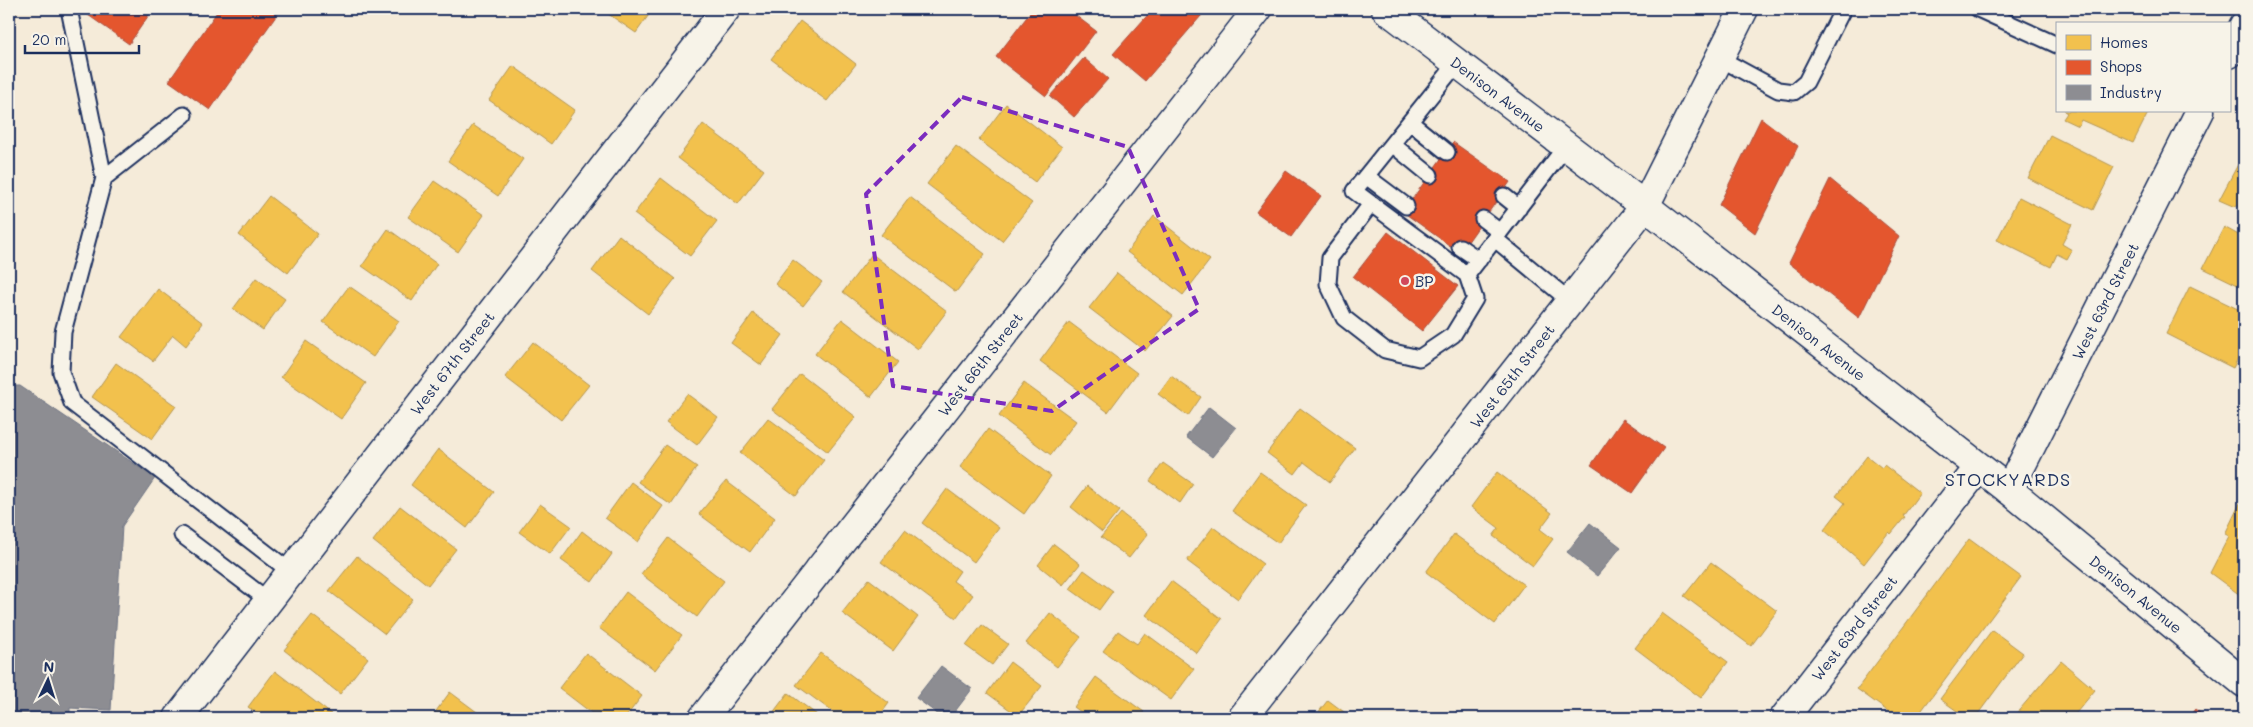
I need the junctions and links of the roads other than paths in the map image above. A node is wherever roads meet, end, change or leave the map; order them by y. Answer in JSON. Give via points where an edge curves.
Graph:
{"nodes":[{"id":1,"x":69,"y":9,"type":"edge"},
{"id":2,"x":726,"y":9,"type":"edge"},
{"id":3,"x":1258,"y":9,"type":"edge"},
{"id":4,"x":1386,"y":9,"type":"edge"},
{"id":5,"x":1744,"y":9,"type":"edge"},
{"id":6,"x":1842,"y":9,"type":"edge"},
{"id":7,"x":1978,"y":9,"type":"edge"},
{"id":8,"x":2244,"y":24,"type":"edge"},
{"id":9,"x":2056,"y":45,"type":"edge"},
{"id":10,"x":2230,"y":52,"type":"edge"},
{"id":11,"x":1719,"y":58,"type":"junction"},
{"id":12,"x":1457,"y":63,"type":"junction"},
{"id":13,"x":2198,"y":112,"type":"edge"},
{"id":14,"x":184,"y":115,"type":"dead end"},
{"id":15,"x":1410,"y":122,"type":"junction"},
{"id":16,"x":1392,"y":144,"type":"junction"},
{"id":17,"x":1566,"y":146,"type":"junction"},
{"id":18,"x":1447,"y":152,"type":"dead end"},
{"id":19,"x":1430,"y":175,"type":"dead end"},
{"id":20,"x":1366,"y":176,"type":"junction"},
{"id":21,"x":104,"y":178,"type":"junction"},
{"id":22,"x":1504,"y":196,"type":"dead end"},
{"id":23,"x":1371,"y":204,"type":"junction"},
{"id":24,"x":1406,"y":206,"type":"dead end"},
{"id":25,"x":1645,"y":206,"type":"junction"},
{"id":26,"x":1519,"y":208,"type":"junction"},
{"id":27,"x":1483,"y":218,"type":"dead end"},
{"id":28,"x":1498,"y":236,"type":"junction"},
{"id":29,"x":1460,"y":247,"type":"dead end"},
{"id":30,"x":1479,"y":260,"type":"junction"},
{"id":31,"x":1467,"y":275,"type":"junction"},
{"id":32,"x":1570,"y":301,"type":"junction"},
{"id":33,"x":1979,"y":467,"type":"junction"},
{"id":34,"x":2009,"y":490,"type":"junction"},
{"id":35,"x":182,"y":535,"type":"dead end"},
{"id":36,"x":291,"y":572,"type":"junction"},
{"id":37,"x":269,"y":601,"type":"junction"},
{"id":38,"x":2244,"y":683,"type":"edge"},
{"id":39,"x":178,"y":718,"type":"edge"},
{"id":40,"x":703,"y":718,"type":"edge"},
{"id":41,"x":1242,"y":718,"type":"edge"},
{"id":42,"x":1784,"y":718,"type":"edge"}],
"edges":[{"from":1,"to":21,"type":"lane"},
{"from":2,"to":36,"type":"street","name":"West 67th Street"},
{"from":3,"to":40,"type":"street","name":"West 66th Street"},
{"from":4,"to":12,"type":"street","name":"Denison Avenue"},
{"from":5,"to":11,"type":"street","name":"West 65th Street"},
{"from":6,"to":11,"type":"lane","via":[[1806,82],[1794,92],[1778,90]]},
{"from":7,"to":9,"type":"lane"},
{"from":8,"to":10,"type":"street"},
{"from":11,"to":25,"type":"street","name":"West 65th Street"},
{"from":12,"to":15,"type":"lane"},
{"from":12,"to":17,"type":"street","name":"Denison Avenue"},
{"from":13,"to":34,"type":"street","name":"West 63rd Street"},
{"from":14,"to":21,"type":"lane"},
{"from":15,"to":16,"type":"lane"},
{"from":15,"to":18,"type":"lane"},
{"from":16,"to":19,"type":"lane"},
{"from":16,"to":20,"type":"lane"},
{"from":17,"to":25,"type":"street","name":"Denison Avenue"},
{"from":17,"to":26,"type":"lane"},
{"from":20,"to":23,"type":"lane","via":[[1354,191]]},
{"from":20,"to":24,"type":"lane"},
{"from":21,"to":36,"type":"lane","via":[[63,332],[61,372],[72,403]]},
{"from":22,"to":26,"type":"lane"},
{"from":23,"to":31,"type":"lane"},
{"from":23,"to":31,"type":"lane","via":[[1330,258],[1328,284],[1344,318],[1386,350],[1419,358],[1453,335],[1475,299]]},
{"from":25,"to":32,"type":"street","name":"West 65th Street"},
{"from":25,"to":33,"type":"street","name":"Denison Avenue"},
{"from":26,"to":28,"type":"lane"},
{"from":27,"to":28,"type":"lane"},
{"from":28,"to":30,"type":"lane"},
{"from":28,"to":32,"type":"lane"},
{"from":29,"to":30,"type":"lane"},
{"from":30,"to":31,"type":"lane"},
{"from":32,"to":41,"type":"street","name":"West 65th Street"},
{"from":33,"to":34,"type":"street","name":"Denison Avenue"},
{"from":33,"to":42,"type":"street","name":"West 63rd Street"},
{"from":34,"to":38,"type":"street","name":"Denison Avenue"},
{"from":35,"to":37,"type":"lane"},
{"from":36,"to":37,"type":"street","name":"West 67th Street"},
{"from":37,"to":39,"type":"street","name":"West 67th Street"}]}
